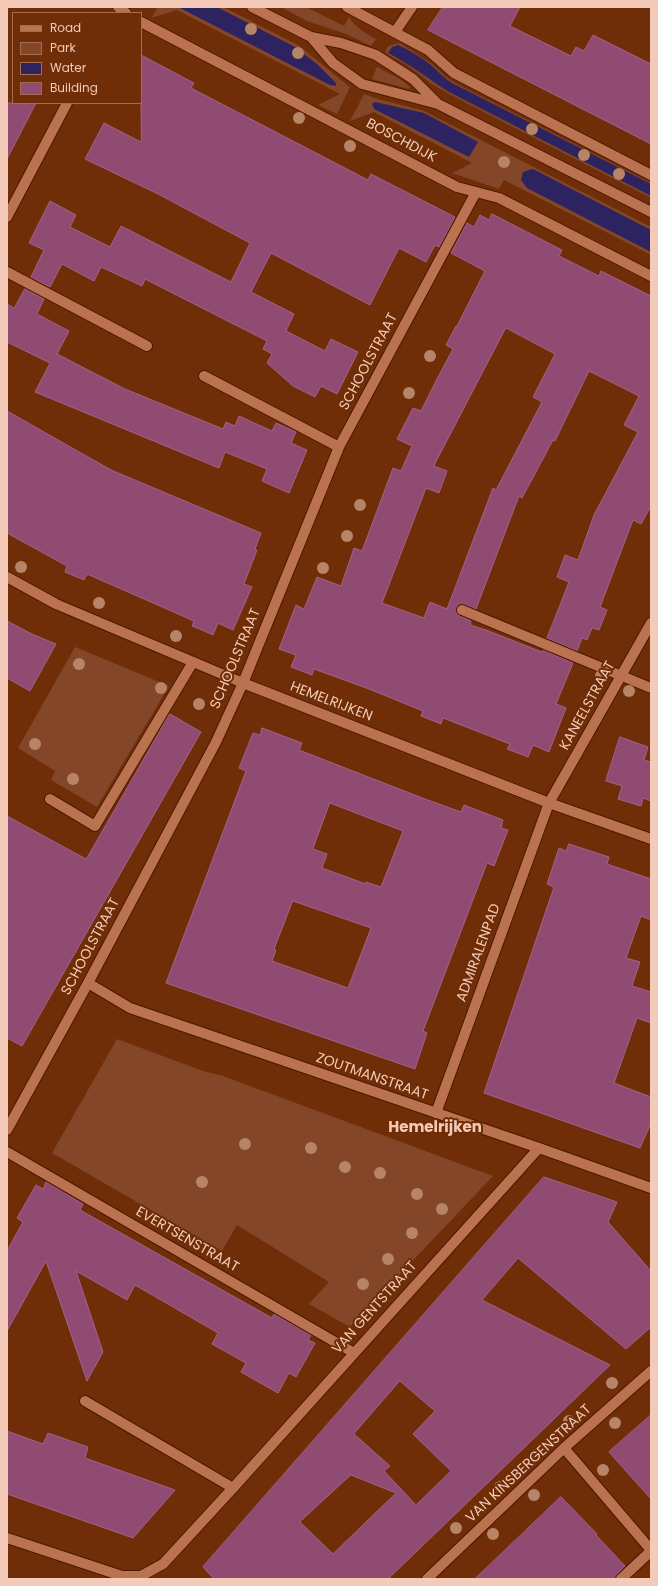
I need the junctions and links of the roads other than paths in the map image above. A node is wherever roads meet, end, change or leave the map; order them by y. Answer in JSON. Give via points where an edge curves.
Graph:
{"nodes":[{"id":1,"x":252,"y":7,"type":"edge"},
{"id":2,"x":347,"y":7,"type":"edge"},
{"id":3,"x":412,"y":7,"type":"edge"},
{"id":4,"x":142,"y":23,"type":"edge"},
{"id":5,"x":395,"y":32,"type":"junction"},
{"id":6,"x":311,"y":37,"type":"junction"},
{"id":7,"x":66,"y":104,"type":"edge"},
{"id":8,"x":438,"y":104,"type":"junction"},
{"id":9,"x":651,"y":175,"type":"edge"},
{"id":10,"x":476,"y":192,"type":"junction"},
{"id":11,"x":651,"y":212,"type":"edge"},
{"id":12,"x":7,"y":217,"type":"edge"},
{"id":13,"x":7,"y":272,"type":"edge"},
{"id":14,"x":651,"y":276,"type":"edge"},
{"id":15,"x":147,"y":346,"type":"dead end"},
{"id":16,"x":204,"y":376,"type":"dead end"},
{"id":17,"x":339,"y":447,"type":"junction"},
{"id":18,"x":7,"y":577,"type":"edge"},
{"id":19,"x":462,"y":610,"type":"dead end"},
{"id":20,"x":651,"y":623,"type":"edge"},
{"id":21,"x":193,"y":662,"type":"junction"},
{"id":22,"x":621,"y":675,"type":"junction"},
{"id":23,"x":243,"y":683,"type":"junction"},
{"id":24,"x":651,"y":688,"type":"edge"},
{"id":25,"x":50,"y":799,"type":"dead end"},
{"id":26,"x":549,"y":803,"type":"junction"},
{"id":27,"x":651,"y":839,"type":"edge"},
{"id":28,"x":88,"y":983,"type":"junction"},
{"id":29,"x":436,"y":1113,"type":"junction"},
{"id":30,"x":7,"y":1130,"type":"edge"},
{"id":31,"x":539,"y":1148,"type":"junction"},
{"id":32,"x":7,"y":1152,"type":"edge"},
{"id":33,"x":651,"y":1188,"type":"edge"},
{"id":34,"x":354,"y":1353,"type":"junction"},
{"id":35,"x":651,"y":1371,"type":"edge"},
{"id":36,"x":85,"y":1401,"type":"dead end"},
{"id":37,"x":564,"y":1448,"type":"junction"},
{"id":38,"x":233,"y":1488,"type":"junction"},
{"id":39,"x":7,"y":1538,"type":"edge"},
{"id":40,"x":651,"y":1550,"type":"edge"},
{"id":41,"x":427,"y":1579,"type":"edge"},
{"id":42,"x":621,"y":1579,"type":"edge"}],
"edges":[{"from":1,"to":6,"type":"street"},
{"from":2,"to":5,"type":"street"},
{"from":3,"to":5,"type":"street"},
{"from":4,"to":10,"type":"street","name":"BOSCHDIJK","via":[[458,187]]},
{"from":5,"to":9,"type":"street","via":[[428,50],[454,73]]},
{"from":6,"to":8,"type":"street","via":[[341,43],[376,55],[413,79]]},
{"from":6,"to":8,"type":"street","via":[[333,63],[362,84]]},
{"from":7,"to":12,"type":"street"},
{"from":8,"to":11,"type":"street"},
{"from":10,"to":14,"type":"street","name":"BOSCHDIJK","via":[[499,198]]},
{"from":10,"to":17,"type":"street","name":"SCHOOLSTRAAT"},
{"from":13,"to":15,"type":"street"},
{"from":16,"to":17,"type":"street"},
{"from":17,"to":23,"type":"street","name":"SCHOOLSTRAAT"},
{"from":18,"to":21,"type":"street","name":"HEMELRIJKEN","via":[[56,604]]},
{"from":19,"to":22,"type":"street"},
{"from":20,"to":22,"type":"street","name":"KANEELSTRAAT"},
{"from":21,"to":23,"type":"street","name":"HEMELRIJKEN"},
{"from":21,"to":25,"type":"street","via":[[95,826]]},
{"from":22,"to":24,"type":"street"},
{"from":22,"to":26,"type":"street","name":"KANEELSTRAAT"},
{"from":23,"to":26,"type":"street","name":"HEMELRIJKEN"},
{"from":23,"to":28,"type":"street","name":"SCHOOLSTRAAT","via":[[216,742]]},
{"from":26,"to":27,"type":"street","name":"HEMELRIJKEN"},
{"from":26,"to":29,"type":"street","name":"ADMIRALENPAD"},
{"from":28,"to":29,"type":"street","name":"ZOUTMANSTRAAT","via":[[130,1008]]},
{"from":28,"to":30,"type":"street","name":"SCHOOLSTRAAT"},
{"from":29,"to":31,"type":"street","name":"ZOUTMANSTRAAT"},
{"from":31,"to":33,"type":"street","name":"ZOUTMANSTRAAT"},
{"from":31,"to":34,"type":"street","name":"VAN GENTSTRAAT"},
{"from":32,"to":34,"type":"street","name":"EVERTSENSTRAAT"},
{"from":34,"to":38,"type":"street","name":"VAN GENTSTRAAT"},
{"from":35,"to":37,"type":"street","name":"VAN KINSBERGENSTRAAT"},
{"from":36,"to":38,"type":"street"},
{"from":37,"to":40,"type":"street"},
{"from":37,"to":41,"type":"street","name":"VAN KINSBERGENSTRAAT"},
{"from":38,"to":39,"type":"street","name":"VAN GENTSTRAAT","via":[[163,1564],[142,1576],[122,1576]]},
{"from":40,"to":42,"type":"street"}]}
